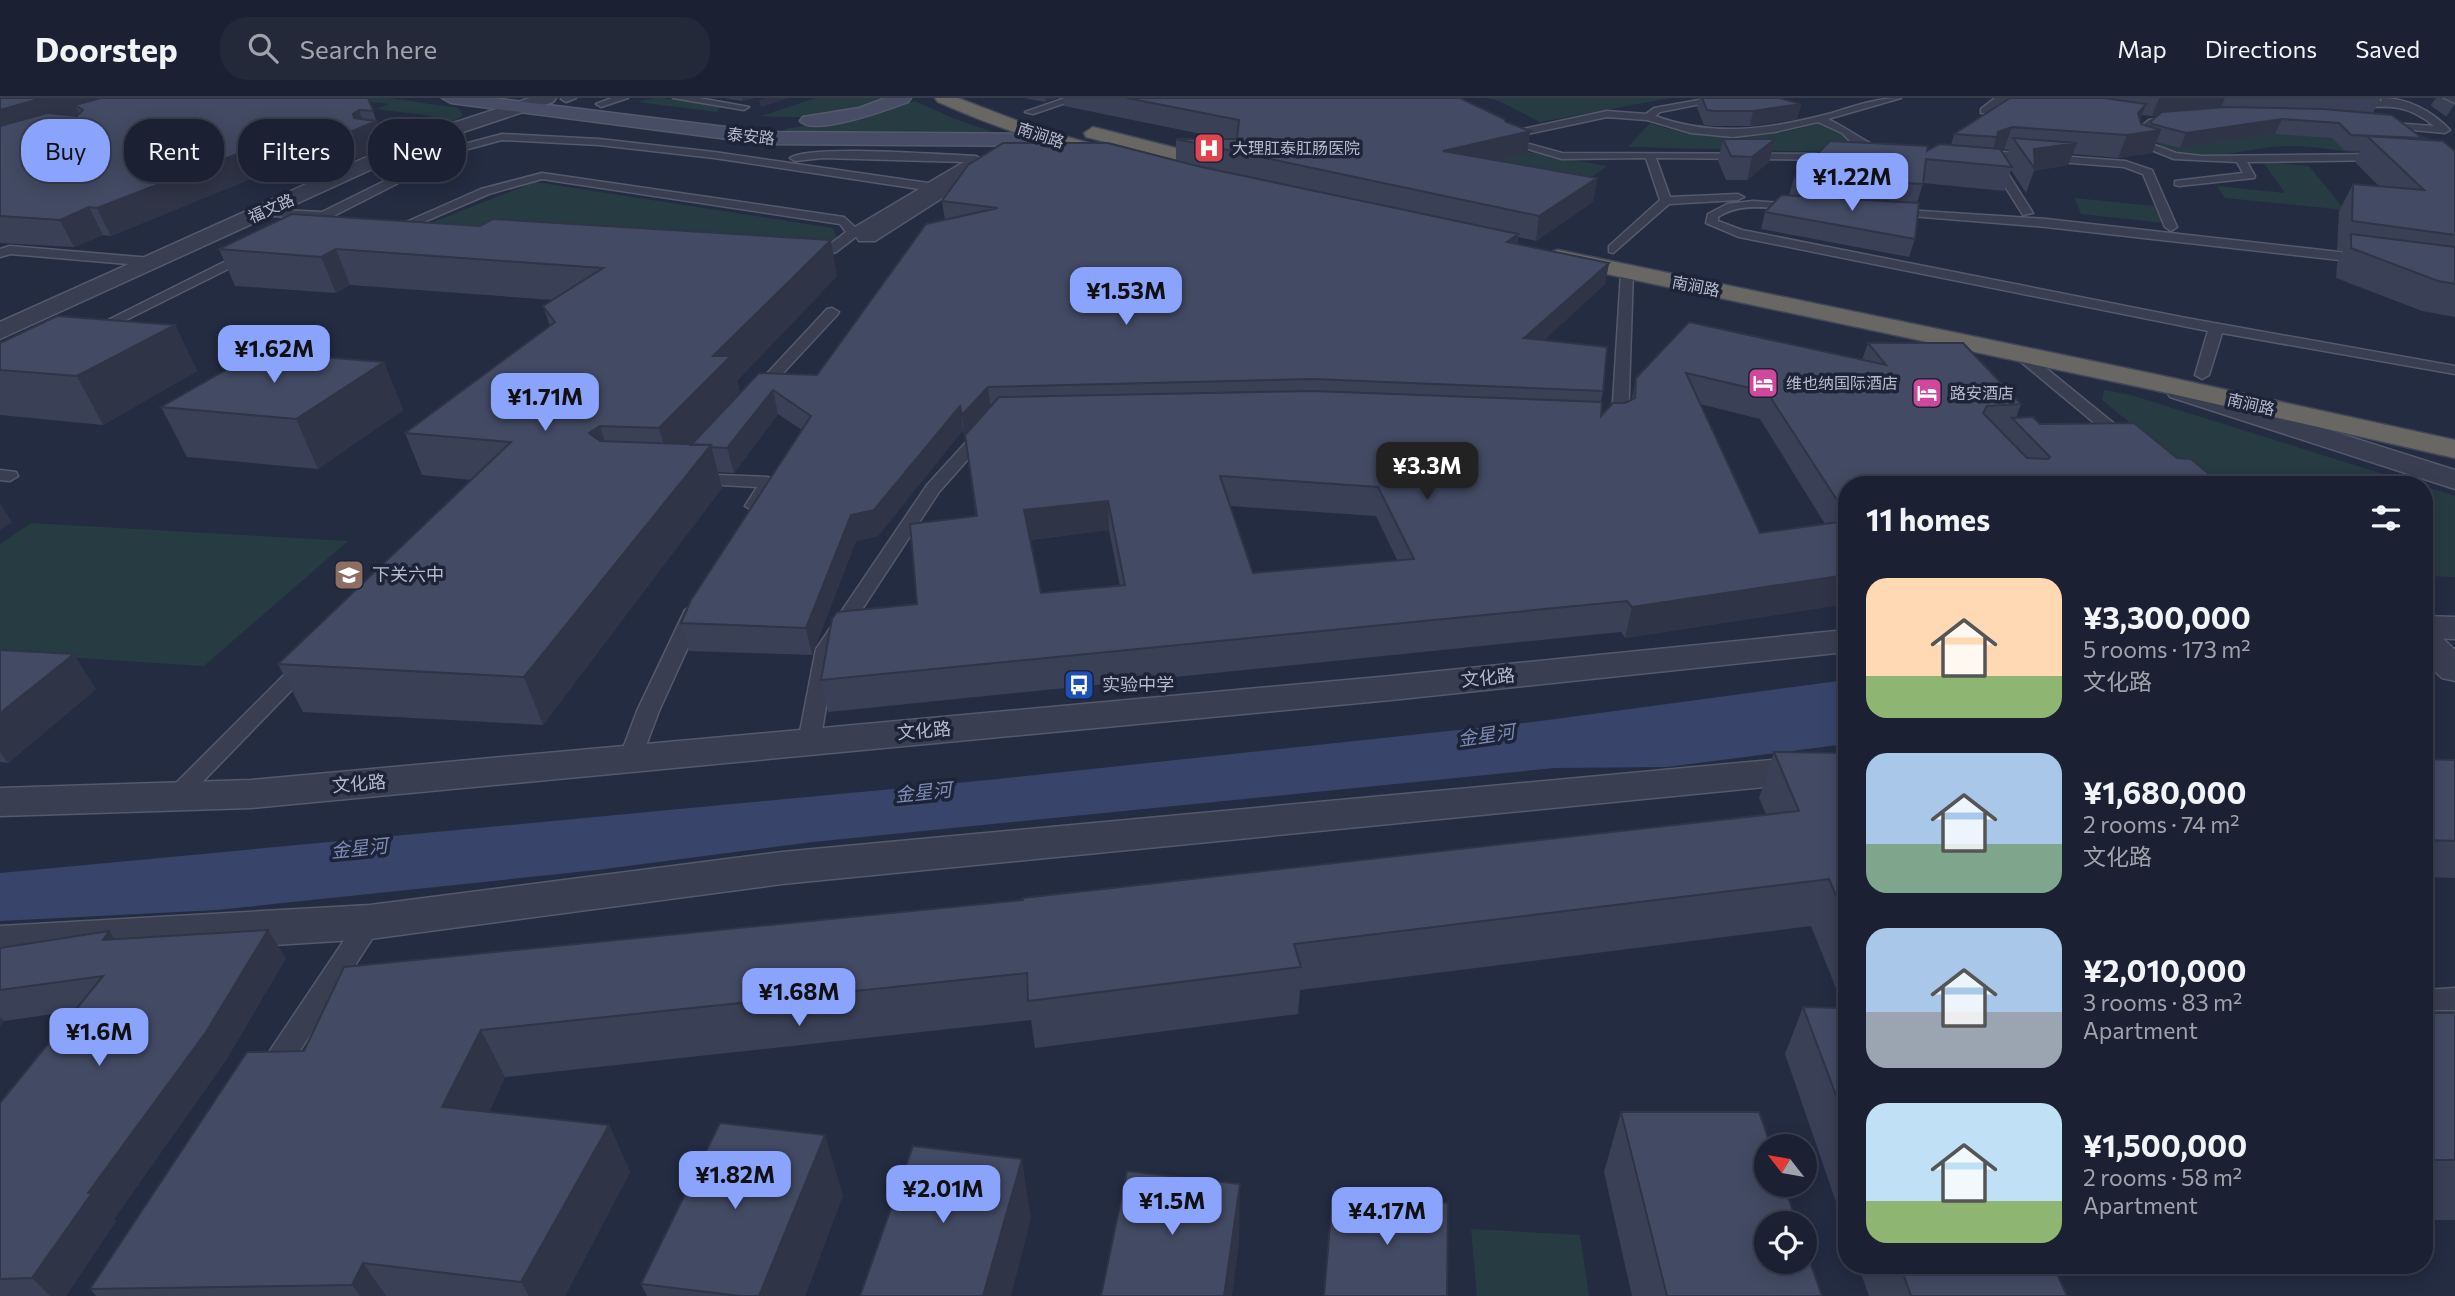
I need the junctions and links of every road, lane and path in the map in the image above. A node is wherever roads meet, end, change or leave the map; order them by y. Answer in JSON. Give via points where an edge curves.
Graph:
{"nodes":[{"id":1,"x":451,"y":98,"type":"edge"},
{"id":2,"x":560,"y":98,"type":"edge"},
{"id":3,"x":623,"y":98,"type":"edge"},
{"id":4,"x":678,"y":98,"type":"edge"},
{"id":5,"x":902,"y":98,"type":"edge"},
{"id":6,"x":944,"y":98,"type":"edge"},
{"id":7,"x":992,"y":98,"type":"edge"},
{"id":8,"x":1075,"y":98,"type":"edge"},
{"id":9,"x":1726,"y":98,"type":"edge"},
{"id":10,"x":1896,"y":98,"type":"edge"},
{"id":11,"x":2379,"y":98,"type":"edge"},
{"id":12,"x":2449,"y":98,"type":"edge"},
{"id":13,"x":2455,"y":100,"type":"edge"},
{"id":14,"x":2398,"y":103,"type":"junction"},
{"id":15,"x":601,"y":104,"type":"junction"},
{"id":16,"x":2337,"y":104,"type":"dead end"},
{"id":17,"x":2050,"y":106,"type":"edge"},
{"id":18,"x":521,"y":107,"type":"junction"},
{"id":19,"x":1984,"y":111,"type":"edge"},
{"id":20,"x":1030,"y":112,"type":"junction"},
{"id":21,"x":1800,"y":113,"type":"edge"},
{"id":22,"x":721,"y":114,"type":"dead end"},
{"id":23,"x":1648,"y":117,"type":"junction"},
{"id":24,"x":2191,"y":117,"type":"edge"},
{"id":25,"x":1819,"y":119,"type":"junction"},
{"id":26,"x":2138,"y":119,"type":"edge"},
{"id":27,"x":2152,"y":122,"type":"junction"},
{"id":28,"x":2368,"y":123,"type":"edge"},
{"id":29,"x":466,"y":126,"type":"edge"},
{"id":30,"x":2445,"y":131,"type":"junction"},
{"id":31,"x":750,"y":136,"type":"junction"},
{"id":32,"x":2455,"y":139,"type":"edge"},
{"id":33,"x":1021,"y":140,"type":"junction"},
{"id":34,"x":1054,"y":140,"type":"junction"},
{"id":35,"x":714,"y":155,"type":"junction"},
{"id":36,"x":1650,"y":155,"type":"junction"},
{"id":37,"x":1851,"y":157,"type":"edge"},
{"id":38,"x":1864,"y":158,"type":"edge"},
{"id":39,"x":2240,"y":158,"type":"junction"},
{"id":40,"x":2400,"y":158,"type":"edge"},
{"id":41,"x":761,"y":161,"type":"junction"},
{"id":42,"x":368,"y":164,"type":"edge"},
{"id":43,"x":1971,"y":164,"type":"edge"},
{"id":44,"x":1997,"y":166,"type":"junction"},
{"id":45,"x":2179,"y":183,"type":"dead end"},
{"id":46,"x":930,"y":187,"type":"junction"},
{"id":47,"x":1666,"y":201,"type":"junction"},
{"id":48,"x":263,"y":212,"type":"junction"},
{"id":49,"x":2027,"y":213,"type":"junction"},
{"id":50,"x":327,"y":221,"type":"junction"},
{"id":51,"x":2171,"y":227,"type":"junction"},
{"id":52,"x":299,"y":228,"type":"edge"},
{"id":53,"x":419,"y":232,"type":"edge"},
{"id":54,"x":860,"y":234,"type":"junction"},
{"id":55,"x":261,"y":247,"type":"edge"},
{"id":56,"x":1613,"y":249,"type":"junction"},
{"id":57,"x":0,"y":253,"type":"edge"},
{"id":58,"x":798,"y":258,"type":"edge"},
{"id":59,"x":151,"y":262,"type":"junction"},
{"id":60,"x":1627,"y":272,"type":"junction"},
{"id":61,"x":832,"y":312,"type":"dead end"},
{"id":62,"x":2216,"y":330,"type":"junction"},
{"id":63,"x":0,"y":331,"type":"edge"},
{"id":64,"x":75,"y":341,"type":"edge"},
{"id":65,"x":2020,"y":354,"type":"junction"},
{"id":66,"x":2455,"y":370,"type":"edge"},
{"id":67,"x":2202,"y":375,"type":"junction"},
{"id":68,"x":2154,"y":382,"type":"junction"},
{"id":69,"x":741,"y":410,"type":"edge"},
{"id":70,"x":997,"y":417,"type":"edge"},
{"id":71,"x":1595,"y":422,"type":"edge"},
{"id":72,"x":2354,"y":427,"type":"junction"},
{"id":73,"x":2455,"y":429,"type":"edge"},
{"id":74,"x":2117,"y":434,"type":"junction"},
{"id":75,"x":2090,"y":435,"type":"edge"},
{"id":76,"x":2455,"y":449,"type":"edge"},
{"id":77,"x":2137,"y":451,"type":"edge"},
{"id":78,"x":2455,"y":457,"type":"edge"},
{"id":79,"x":695,"y":459,"type":"edge"},
{"id":80,"x":2455,"y":480,"type":"edge"},
{"id":81,"x":747,"y":517,"type":"edge"},
{"id":82,"x":705,"y":588,"type":"edge"},
{"id":83,"x":2433,"y":627,"type":"edge"},
{"id":84,"x":2455,"y":628,"type":"edge"},
{"id":85,"x":1838,"y":642,"type":"edge"},
{"id":86,"x":321,"y":649,"type":"edge"},
{"id":87,"x":2433,"y":649,"type":"edge"},
{"id":88,"x":2455,"y":670,"type":"edge"},
{"id":89,"x":809,"y":742,"type":"junction"},
{"id":90,"x":630,"y":759,"type":"junction"},
{"id":91,"x":1838,"y":767,"type":"edge"},
{"id":92,"x":176,"y":796,"type":"junction"},
{"id":93,"x":0,"y":802,"type":"edge"},
{"id":94,"x":370,"y":922,"type":"junction"},
{"id":95,"x":0,"y":944,"type":"edge"},
{"id":96,"x":2455,"y":999,"type":"edge"},
{"id":97,"x":2433,"y":1000,"type":"edge"},
{"id":98,"x":254,"y":1097,"type":"edge"}],
"edges":[{"from":1,"to":18,"type":"main road","name":"泰安路"},
{"from":2,"to":15,"type":"main road"},
{"from":2,"to":18,"type":"street","name":"福文路"},
{"from":3,"to":15,"type":"lane"},
{"from":4,"to":22,"type":"lane","via":[[749,105]]},
{"from":5,"to":15,"type":"main road","via":[[857,114],[785,122]]},
{"from":6,"to":34,"type":"highway","name":"南涧路"},
{"from":7,"to":20,"type":"highway","name":"南涧路"},
{"from":8,"to":20,"type":"lane"},
{"from":9,"to":23,"type":"lane","via":[[1657,110]]},
{"from":10,"to":25,"type":"lane"},
{"from":11,"to":14,"type":"lane"},
{"from":12,"to":13,"type":"lane"},
{"from":14,"to":16,"type":"lane"},
{"from":14,"to":30,"type":"lane","via":[[2422,111]]},
{"from":17,"to":19,"type":"lane","via":[[2000,99]]},
{"from":18,"to":29,"type":"street","name":"福文路"},
{"from":18,"to":31,"type":"main road","name":"泰安路"},
{"from":20,"to":34,"type":"highway","name":"南涧路","via":[[1240,178]]},
{"from":21,"to":25,"type":"lane"},
{"from":23,"to":25,"type":"lane","via":[[1675,129],[1732,135]]},
{"from":23,"to":36,"type":"lane","via":[[1607,114],[1514,134],[1508,142],[1562,156]]},
{"from":24,"to":27,"type":"lane"},
{"from":25,"to":38,"type":"lane","via":[[1892,158]]},
{"from":26,"to":27,"type":"lane"},
{"from":27,"to":39,"type":"lane","via":[[2137,134],[2138,143],[2153,150],[2192,158]]},
{"from":28,"to":30,"type":"lane"},
{"from":30,"to":32,"type":"lane"},
{"from":31,"to":33,"type":"main road","name":"泰安路"},
{"from":31,"to":35,"type":"lane"},
{"from":33,"to":34,"type":"main road","name":"泰安路"},
{"from":33,"to":54,"type":"street"},
{"from":35,"to":41,"type":"lane"},
{"from":35,"to":50,"type":"lane","via":[[502,137],[457,149]]},
{"from":36,"to":37,"type":"lane"},
{"from":36,"to":47,"type":"lane"},
{"from":39,"to":40,"type":"lane"},
{"from":39,"to":45,"type":"lane","via":[[2250,176]]},
{"from":41,"to":46,"type":"lane"},
{"from":41,"to":46,"type":"lane","via":[[823,155],[976,159]]},
{"from":42,"to":48,"type":"street","name":"福文路"},
{"from":43,"to":44,"type":"lane"},
{"from":44,"to":49,"type":"lane"},
{"from":44,"to":51,"type":"lane","via":[[1996,159],[2004,155],[2125,164],[2148,172]]},
{"from":46,"to":54,"type":"lane"},
{"from":47,"to":56,"type":"lane"},
{"from":47,"to":62,"type":"lane","via":[[1752,197],[1814,203],[1721,208],[1712,216],[1712,223],[1739,233]]},
{"from":48,"to":50,"type":"lane"},
{"from":48,"to":59,"type":"street","name":"福文路"},
{"from":49,"to":51,"type":"lane"},
{"from":49,"to":51,"type":"lane","via":[[1879,206],[2374,254]]},
{"from":50,"to":52,"type":"lane"},
{"from":53,"to":54,"type":"lane","via":[[387,230],[510,181],[542,176],[844,221]]},
{"from":54,"to":58,"type":"lane","via":[[832,249]]},
{"from":55,"to":64,"type":"lane"},
{"from":56,"to":60,"type":"highway","name":"南涧路","via":[[1541,244]]},
{"from":56,"to":67,"type":"highway","name":"南涧路"},
{"from":57,"to":59,"type":"lane","via":[[10,250]]},
{"from":59,"to":63,"type":"street","name":"福文路"},
{"from":60,"to":65,"type":"highway","name":"南涧路"},
{"from":60,"to":71,"type":"lane","via":[[1625,427]]},
{"from":61,"to":69,"type":"lane"},
{"from":62,"to":66,"type":"lane"},
{"from":62,"to":67,"type":"lane"},
{"from":65,"to":68,"type":"highway","name":"南涧路"},
{"from":65,"to":74,"type":"lane"},
{"from":67,"to":73,"type":"highway","name":"南涧路"},
{"from":68,"to":72,"type":"highway","name":"南涧路"},
{"from":68,"to":80,"type":"street"},
{"from":70,"to":89,"type":"lane","via":[[933,489],[826,649]]},
{"from":72,"to":76,"type":"highway","name":"南涧路"},
{"from":72,"to":78,"type":"highway"},
{"from":74,"to":75,"type":"lane"},
{"from":74,"to":77,"type":"lane"},
{"from":79,"to":81,"type":"lane","via":[[677,478],[768,482]]},
{"from":82,"to":90,"type":"lane"},
{"from":83,"to":84,"type":"street"},
{"from":85,"to":89,"type":"street","name":"文化路"},
{"from":86,"to":92,"type":"lane"},
{"from":87,"to":88,"type":"street"},
{"from":89,"to":90,"type":"street","name":"文化路"},
{"from":90,"to":92,"type":"street","name":"文化路","via":[[251,794]]},
{"from":91,"to":94,"type":"street","via":[[782,868]]},
{"from":92,"to":93,"type":"street","name":"文化路"},
{"from":94,"to":95,"type":"street"},
{"from":94,"to":98,"type":"lane"},
{"from":96,"to":97,"type":"lane"}]}
